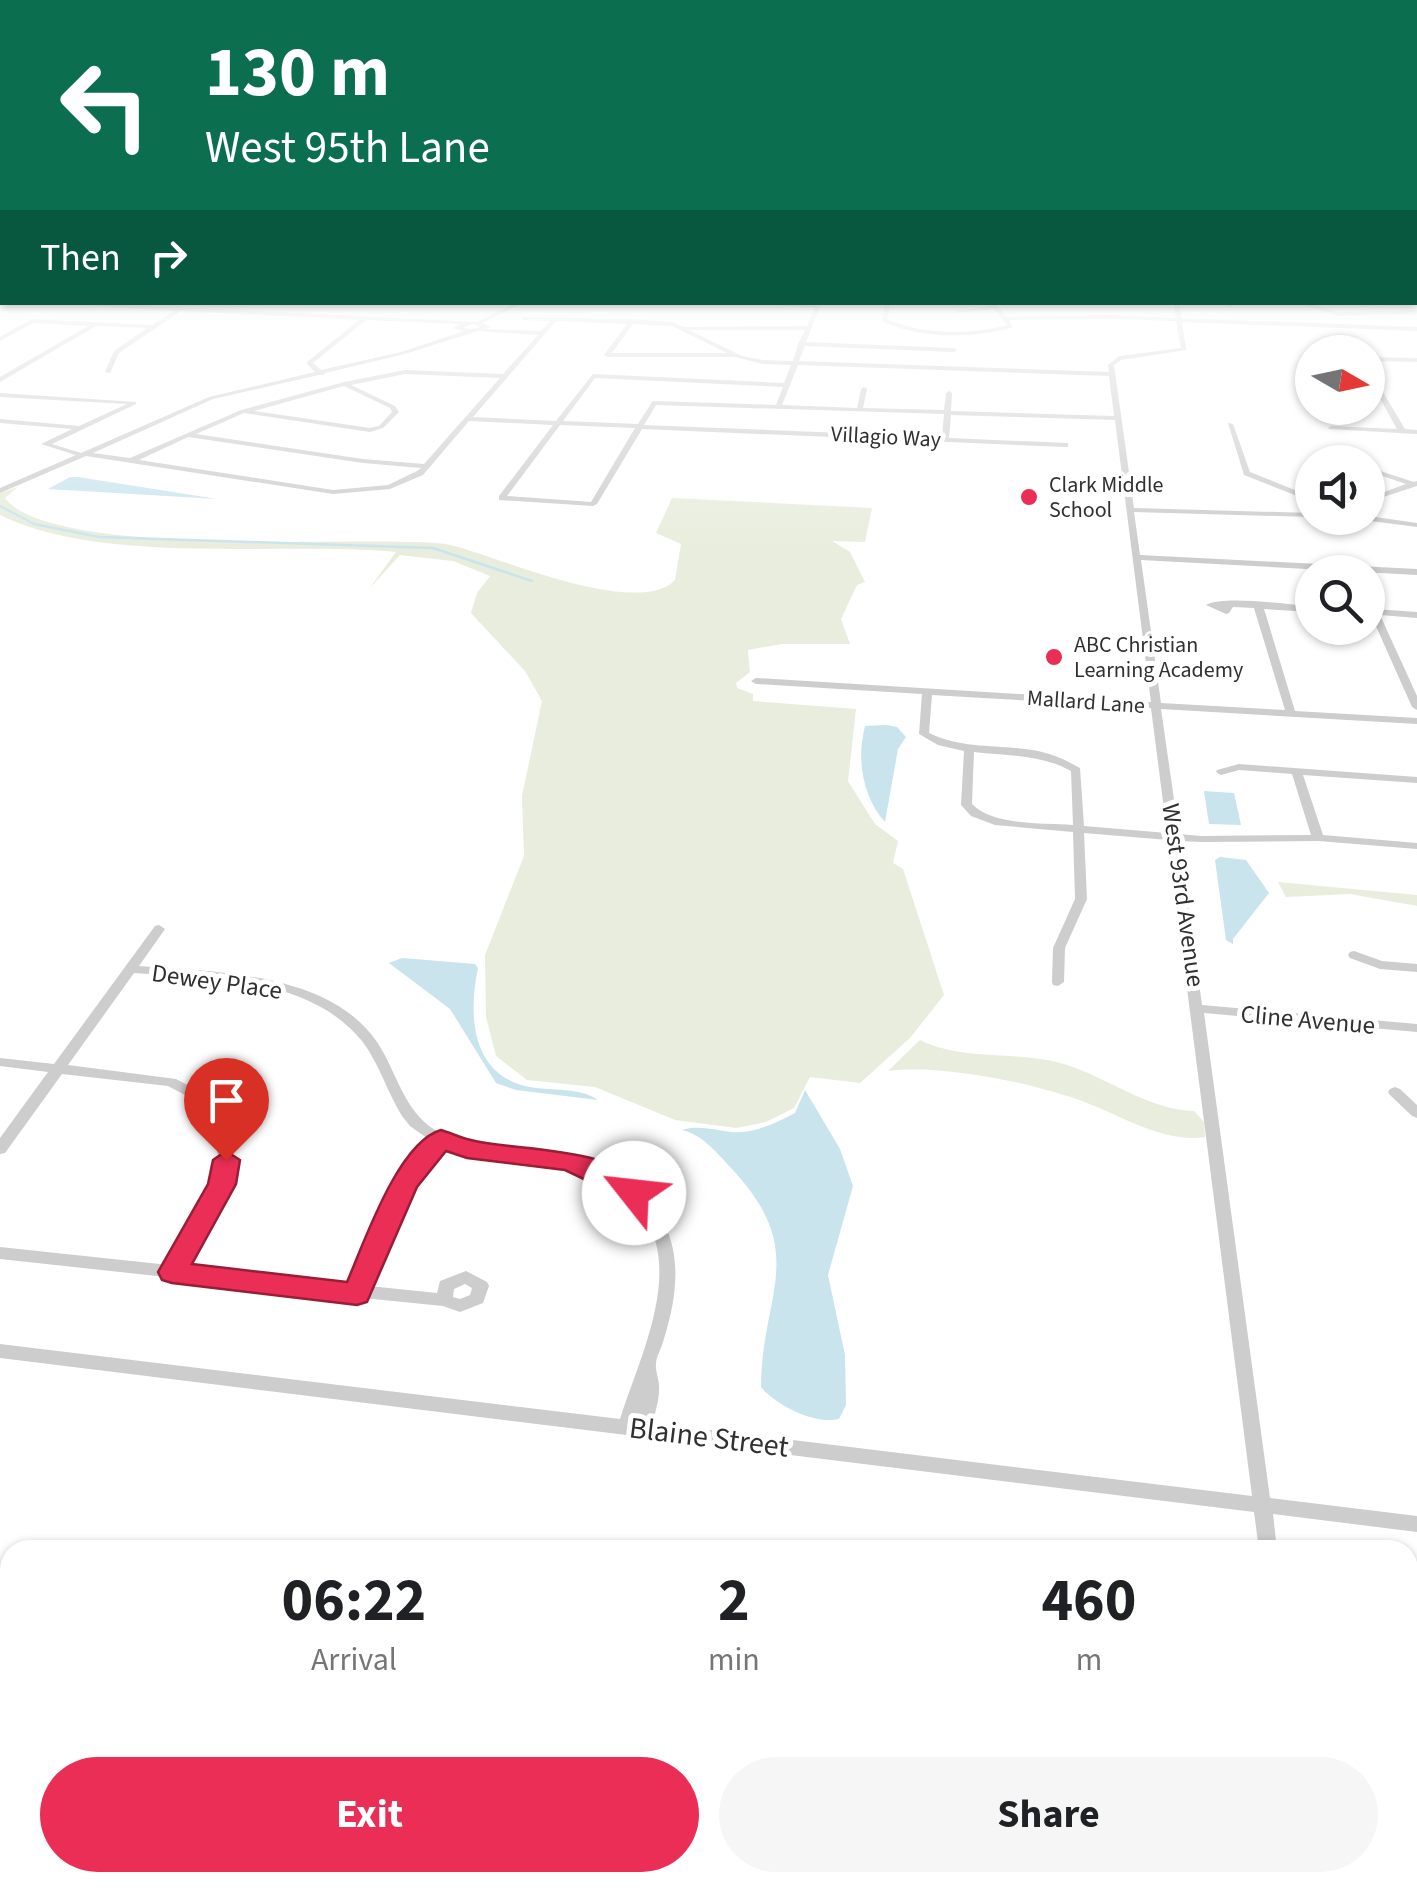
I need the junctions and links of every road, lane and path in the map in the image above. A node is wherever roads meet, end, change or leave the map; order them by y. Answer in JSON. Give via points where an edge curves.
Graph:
{"nodes":[{"id":1,"x":309,"y":374,"type":"edge"},
{"id":2,"x":323,"y":374,"type":"edge"},
{"id":3,"x":393,"y":374,"type":"edge"},
{"id":4,"x":462,"y":374,"type":"edge"},
{"id":5,"x":788,"y":374,"type":"edge"},
{"id":6,"x":1112,"y":374,"type":"edge"},
{"id":7,"x":505,"y":376,"type":"joint"},
{"id":8,"x":344,"y":384,"type":"junction"},
{"id":9,"x":783,"y":386,"type":"junction"},
{"id":10,"x":864,"y":389,"type":"dead end"},
{"id":11,"x":949,"y":393,"type":"dead end"},
{"id":12,"x":0,"y":395,"type":"edge"},
{"id":13,"x":1385,"y":401,"type":"edge"},
{"id":14,"x":779,"y":406,"type":"junction"},
{"id":15,"x":860,"y":408,"type":"junction"},
{"id":16,"x":242,"y":411,"type":"junction"},
{"id":17,"x":948,"y":412,"type":"junction"},
{"id":18,"x":468,"y":419,"type":"junction"},
{"id":19,"x":1118,"y":419,"type":"junction"},
{"id":20,"x":0,"y":420,"type":"edge"},
{"id":21,"x":557,"y":424,"type":"junction"},
{"id":22,"x":1230,"y":424,"type":"dead end"},
{"id":23,"x":78,"y":427,"type":"junction"},
{"id":24,"x":639,"y":428,"type":"junction"},
{"id":25,"x":1330,"y":428,"type":"dead end"},
{"id":26,"x":1402,"y":431,"type":"junction"},
{"id":27,"x":1417,"y":432,"type":"edge"},
{"id":28,"x":185,"y":434,"type":"junction"},
{"id":29,"x":945,"y":439,"type":"junction"},
{"id":30,"x":1065,"y":445,"type":"dead end"},
{"id":31,"x":86,"y":454,"type":"junction"},
{"id":32,"x":132,"y":460,"type":"junction"},
{"id":33,"x":426,"y":466,"type":"junction"},
{"id":34,"x":1385,"y":474,"type":"edge"},
{"id":35,"x":1415,"y":484,"type":"edge"},
{"id":36,"x":0,"y":492,"type":"edge"},
{"id":37,"x":1295,"y":493,"type":"edge"},
{"id":38,"x":1385,"y":494,"type":"edge"},
{"id":39,"x":1131,"y":510,"type":"junction"},
{"id":40,"x":1295,"y":515,"type":"edge"},
{"id":41,"x":1385,"y":521,"type":"edge"},
{"id":42,"x":1417,"y":525,"type":"edge"},
{"id":43,"x":1139,"y":557,"type":"junction"},
{"id":44,"x":1417,"y":572,"type":"edge"},
{"id":45,"x":1230,"y":604,"type":"dead end"},
{"id":46,"x":1258,"y":606,"type":"junction"},
{"id":47,"x":1295,"y":607,"type":"edge"},
{"id":48,"x":1385,"y":613,"type":"edge"},
{"id":49,"x":1417,"y":615,"type":"edge"},
{"id":50,"x":1385,"y":641,"type":"edge"},
{"id":51,"x":756,"y":681,"type":"dead end"},
{"id":52,"x":928,"y":690,"type":"junction"},
{"id":53,"x":1160,"y":706,"type":"junction"},
{"id":54,"x":1417,"y":707,"type":"edge"},
{"id":55,"x":1291,"y":712,"type":"junction"},
{"id":56,"x":1417,"y":721,"type":"edge"},
{"id":57,"x":969,"y":748,"type":"junction"},
{"id":58,"x":1220,"y":772,"type":"dead end"},
{"id":59,"x":1297,"y":772,"type":"junction"},
{"id":60,"x":1417,"y":780,"type":"edge"},
{"id":61,"x":1079,"y":829,"type":"junction"},
{"id":62,"x":1177,"y":837,"type":"junction"},
{"id":63,"x":1318,"y":838,"type":"junction"},
{"id":64,"x":1417,"y":846,"type":"edge"},
{"id":65,"x":159,"y":929,"type":"dead end"},
{"id":66,"x":1354,"y":954,"type":"dead end"},
{"id":67,"x":1417,"y":968,"type":"edge"},
{"id":68,"x":130,"y":970,"type":"junction"},
{"id":69,"x":1058,"y":982,"type":"dead end"},
{"id":70,"x":1200,"y":1009,"type":"junction"},
{"id":71,"x":1417,"y":1028,"type":"edge"},
{"id":72,"x":0,"y":1062,"type":"edge"},
{"id":73,"x":59,"y":1069,"type":"junction"},
{"id":74,"x":1395,"y":1092,"type":"dead end"},
{"id":75,"x":1417,"y":1113,"type":"edge"},
{"id":76,"x":441,"y":1139,"type":"junction"},
{"id":77,"x":0,"y":1149,"type":"edge"},
{"id":78,"x":0,"y":1253,"type":"edge"},
{"id":79,"x":172,"y":1272,"type":"junction"},
{"id":80,"x":357,"y":1294,"type":"junction"},
{"id":81,"x":444,"y":1300,"type":"dead end"},
{"id":82,"x":0,"y":1351,"type":"edge"},
{"id":83,"x":635,"y":1428,"type":"junction"},
{"id":84,"x":1262,"y":1504,"type":"junction"},
{"id":85,"x":1417,"y":1524,"type":"edge"},
{"id":86,"x":1267,"y":1540,"type":"edge"}],
"edges":[{"from":1,"to":31,"type":"street","via":[[211,398]]},
{"from":2,"to":8,"type":"street"},
{"from":3,"to":8,"type":"street"},
{"from":4,"to":7,"type":"street"},
{"from":5,"to":9,"type":"street"},
{"from":6,"to":19,"type":"street","name":"West 93rd Avenue"},
{"from":7,"to":18,"type":"street"},
{"from":8,"to":16,"type":"street"},
{"from":8,"to":16,"type":"street","via":[[395,408],[381,427]]},
{"from":9,"to":14,"type":"street"},
{"from":9,"to":21,"type":"street","via":[[593,376]]},
{"from":10,"to":15,"type":"street"},
{"from":11,"to":17,"type":"street"},
{"from":12,"to":23,"type":"street","via":[[134,403]]},
{"from":13,"to":26,"type":"street"},
{"from":14,"to":15,"type":"street"},
{"from":14,"to":24,"type":"street","via":[[654,403]]},
{"from":15,"to":17,"type":"street"},
{"from":16,"to":28,"type":"street"},
{"from":17,"to":19,"type":"street"},
{"from":17,"to":29,"type":"street"},
{"from":18,"to":21,"type":"street","name":"Villagio Way"},
{"from":18,"to":33,"type":"street"},
{"from":19,"to":39,"type":"street","name":"West 93rd Avenue"},
{"from":20,"to":23,"type":"street"},
{"from":21,"to":24,"type":"street","name":"Villagio Way"},
{"from":21,"to":24,"type":"street","via":[[502,498],[593,504]]},
{"from":22,"to":37,"type":"street","via":[[1246,473]]},
{"from":23,"to":31,"type":"street","via":[[46,442]]},
{"from":24,"to":29,"type":"street","name":"Villagio Way"},
{"from":25,"to":26,"type":"street"},
{"from":26,"to":27,"type":"street"},
{"from":28,"to":32,"type":"street"},
{"from":28,"to":33,"type":"street"},
{"from":29,"to":30,"type":"street","name":"Villagio Way"},
{"from":31,"to":32,"type":"street"},
{"from":31,"to":36,"type":"street"},
{"from":32,"to":33,"type":"street","via":[[332,492],[378,489],[412,479]]},
{"from":34,"to":35,"type":"street"},
{"from":35,"to":38,"type":"street"},
{"from":39,"to":40,"type":"street"},
{"from":39,"to":43,"type":"street","name":"West 93rd Avenue"},
{"from":41,"to":42,"type":"street"},
{"from":43,"to":44,"type":"street"},
{"from":43,"to":53,"type":"street","name":"West 93rd Avenue"},
{"from":45,"to":46,"type":"street"},
{"from":46,"to":47,"type":"street"},
{"from":46,"to":55,"type":"street"},
{"from":48,"to":49,"type":"street"},
{"from":50,"to":54,"type":"street"},
{"from":51,"to":52,"type":"street","name":"Mallard Lane"},
{"from":52,"to":53,"type":"street","name":"Mallard Lane"},
{"from":52,"to":57,"type":"street","via":[[924,734]]},
{"from":53,"to":55,"type":"street","name":"Mallard Lane"},
{"from":53,"to":62,"type":"street","name":"West 93rd Avenue"},
{"from":55,"to":56,"type":"street","name":"Mallard Lane"},
{"from":57,"to":61,"type":"street","via":[[1061,759],[1076,770]]},
{"from":57,"to":61,"type":"street","via":[[966,805],[975,814],[995,822]]},
{"from":58,"to":59,"type":"street"},
{"from":59,"to":60,"type":"street"},
{"from":59,"to":63,"type":"street"},
{"from":61,"to":62,"type":"street"},
{"from":61,"to":69,"type":"street","via":[[1081,899],[1058,948]]},
{"from":62,"to":63,"type":"street"},
{"from":62,"to":70,"type":"street","name":"West 93rd Avenue"},
{"from":63,"to":64,"type":"street"},
{"from":65,"to":68,"type":"street"},
{"from":66,"to":67,"type":"street","via":[[1380,965]]},
{"from":68,"to":73,"type":"street"},
{"from":68,"to":76,"type":"street","name":"Dewey Place","via":[[255,982],[328,1006],[368,1039],[407,1116]]},
{"from":70,"to":71,"type":"street","name":"Cline Avenue"},
{"from":70,"to":84,"type":"street","name":"West 93rd Avenue"},
{"from":72,"to":73,"type":"street"},
{"from":73,"to":77,"type":"street"},
{"from":73,"to":79,"type":"street","via":[[170,1082],[211,1109],[225,1144],[223,1181]]},
{"from":74,"to":75,"type":"street"},
{"from":76,"to":80,"type":"street","via":[[404,1183]]},
{"from":76,"to":83,"type":"street","name":"Dewey Place","via":[[467,1149],[584,1166],[619,1182],[646,1205],[667,1240],[670,1263],[648,1370],[651,1388]]},
{"from":78,"to":79,"type":"street"},
{"from":79,"to":80,"type":"street"},
{"from":80,"to":81,"type":"street"},
{"from":82,"to":83,"type":"street","name":"Blaine Street"},
{"from":83,"to":84,"type":"street","name":"Blaine Street"},
{"from":84,"to":85,"type":"street","name":"Blaine Street"},
{"from":84,"to":86,"type":"street","name":"West 93rd Avenue"}]}
